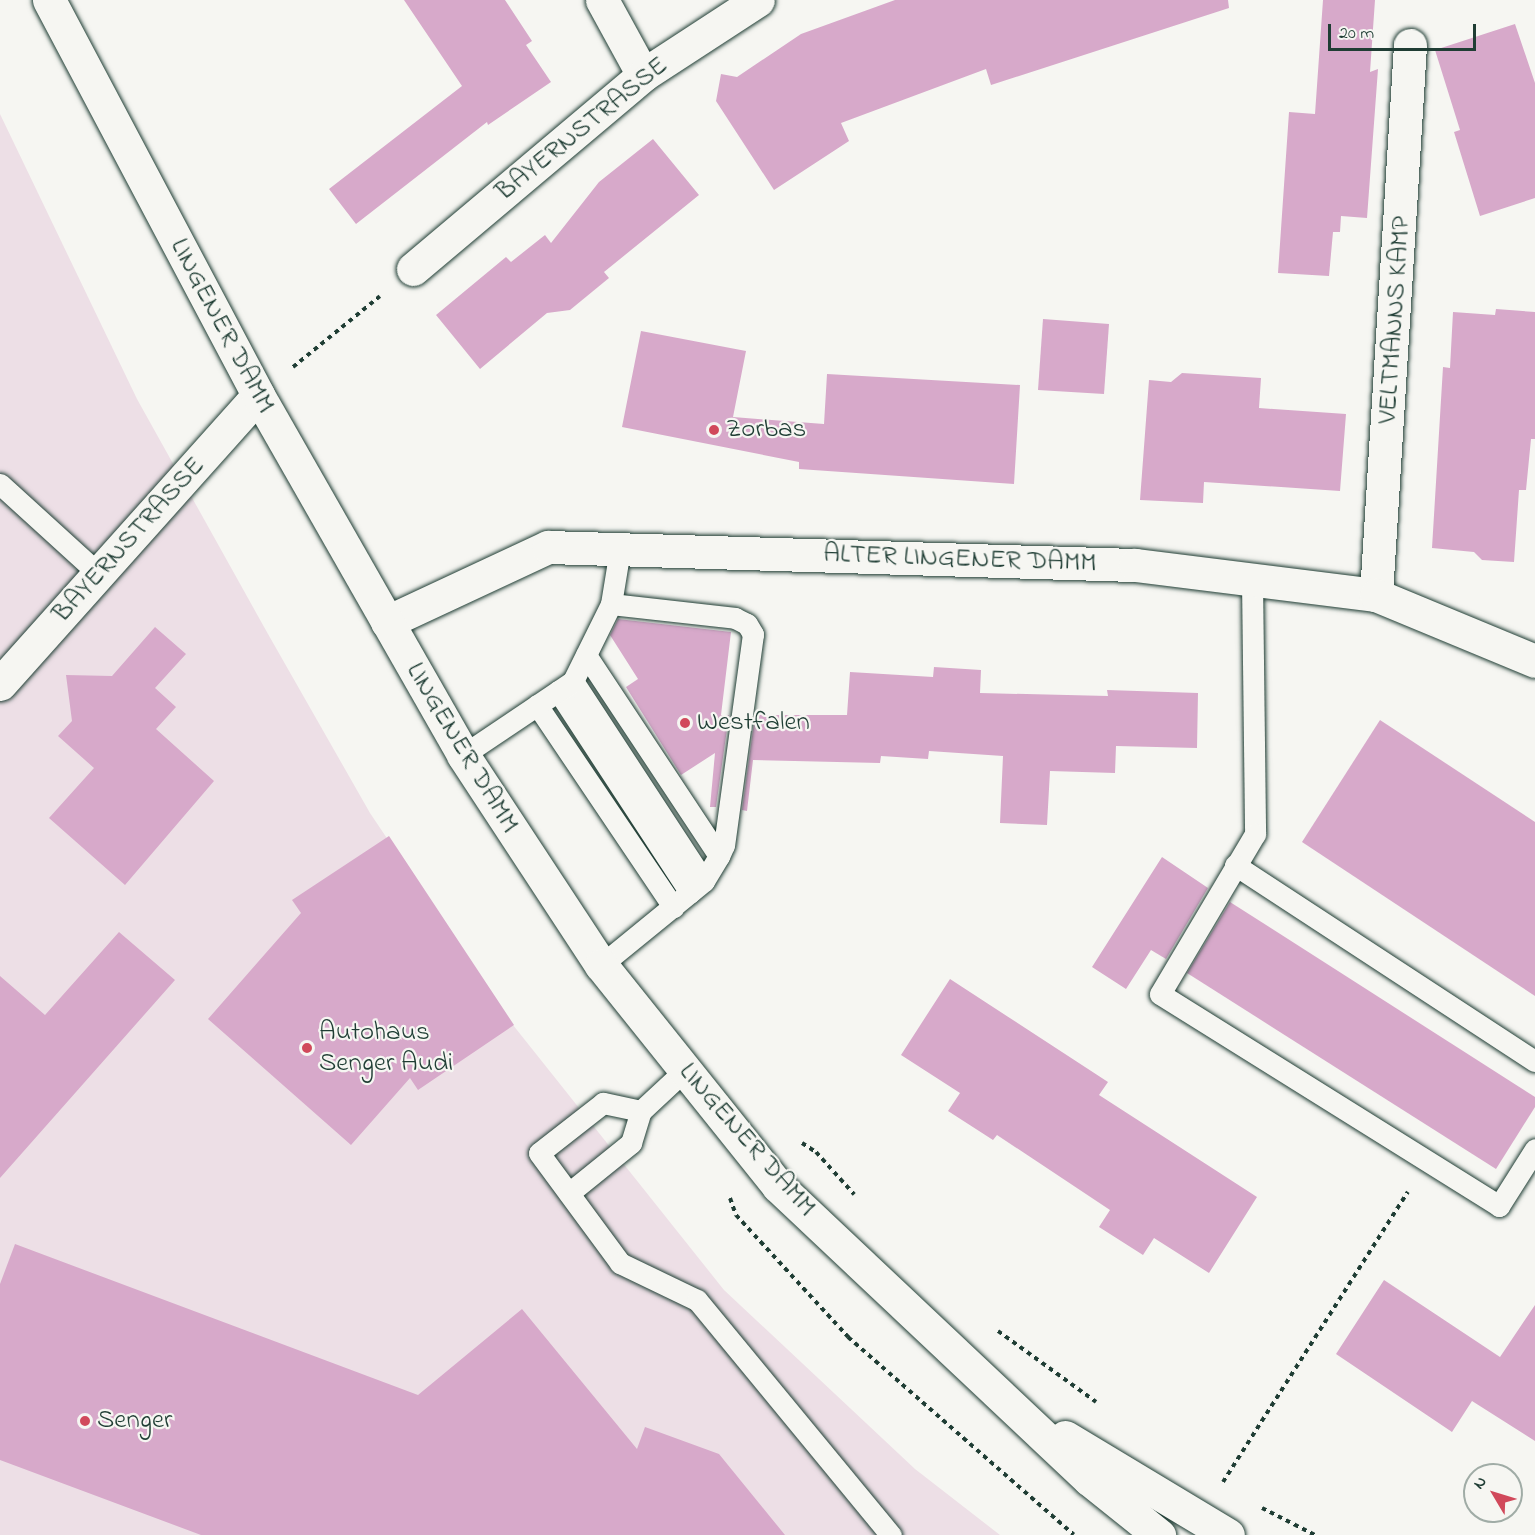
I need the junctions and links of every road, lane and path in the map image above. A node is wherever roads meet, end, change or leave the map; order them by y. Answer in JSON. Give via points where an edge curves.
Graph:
{"nodes":[{"id":1,"x":49,"y":0,"type":"edge"},
{"id":2,"x":602,"y":0,"type":"edge"},
{"id":3,"x":758,"y":0,"type":"edge"},
{"id":4,"x":1410,"y":45,"type":"dead end"},
{"id":5,"x":643,"y":75,"type":"junction"},
{"id":6,"x":413,"y":269,"type":"joint"},
{"id":7,"x":258,"y":396,"type":"junction"},
{"id":8,"x":0,"y":484,"type":"edge"},
{"id":9,"x":620,"y":549,"type":"junction"},
{"id":10,"x":99,"y":574,"type":"junction"},
{"id":11,"x":1252,"y":580,"type":"junction"},
{"id":12,"x":1376,"y":595,"type":"junction"},
{"id":13,"x":611,"y":604,"type":"junction"},
{"id":14,"x":387,"y":622,"type":"junction"},
{"id":15,"x":586,"y":655,"type":"junction"},
{"id":16,"x":1535,"y":661,"type":"edge"},
{"id":17,"x":0,"y":684,"type":"edge"},
{"id":18,"x":566,"y":686,"type":"junction"},
{"id":19,"x":537,"y":705,"type":"junction"},
{"id":20,"x":463,"y":755,"type":"junction"},
{"id":21,"x":719,"y":856,"type":"junction"},
{"id":22,"x":1235,"y":865,"type":"junction"},
{"id":23,"x":697,"y":887,"type":"junction"},
{"id":24,"x":673,"y":907,"type":"junction"},
{"id":25,"x":601,"y":965,"type":"junction"},
{"id":26,"x":1535,"y":1061,"type":"edge"},
{"id":27,"x":686,"y":1070,"type":"junction"},
{"id":28,"x":641,"y":1110,"type":"junction"},
{"id":29,"x":796,"y":1139,"type":"dead end"},
{"id":30,"x":1535,"y":1149,"type":"edge"},
{"id":31,"x":1427,"y":1161,"type":"junction"},
{"id":32,"x":569,"y":1193,"type":"junction"},
{"id":33,"x":855,"y":1196,"type":"dead end"},
{"id":34,"x":995,"y":1328,"type":"dead end"},
{"id":35,"x":1006,"y":1401,"type":"junction"},
{"id":36,"x":1107,"y":1410,"type":"dead end"},
{"id":37,"x":1211,"y":1480,"type":"dead end"},
{"id":38,"x":1252,"y":1503,"type":"dead end"},
{"id":39,"x":891,"y":1535,"type":"edge"},
{"id":40,"x":1158,"y":1535,"type":"edge"},
{"id":41,"x":1228,"y":1535,"type":"edge"},
{"id":42,"x":1314,"y":1535,"type":"edge"}],
"edges":[{"from":1,"to":7,"type":"street","name":"LINGENER DAMM"},
{"from":2,"to":5,"type":"street"},
{"from":3,"to":5,"type":"street","name":"BAYERNSTRASSE"},
{"from":4,"to":12,"type":"street","name":"VELTMANNS KAMP"},
{"from":5,"to":6,"type":"street","name":"BAYERNSTRASSE"},
{"from":6,"to":7,"type":"path"},
{"from":7,"to":10,"type":"street","name":"BAYERNSTRASSE"},
{"from":7,"to":14,"type":"street","name":"LINGENER DAMM"},
{"from":8,"to":10,"type":"lane"},
{"from":9,"to":11,"type":"street","name":"ALTER LINGENER DAMM","via":[[1135,565]]},
{"from":9,"to":13,"type":"lane"},
{"from":9,"to":14,"type":"street","name":"ALTER LINGENER DAMM","via":[[548,547]]},
{"from":10,"to":17,"type":"street","name":"BAYERNSTRASSE"},
{"from":11,"to":12,"type":"street","name":"ALTER LINGENER DAMM"},
{"from":11,"to":22,"type":"lane","via":[[1255,834]]},
{"from":12,"to":16,"type":"street","name":"ALTER LINGENER DAMM"},
{"from":13,"to":15,"type":"lane"},
{"from":13,"to":21,"type":"lane","via":[[735,618],[747,624],[753,634],[724,845]]},
{"from":14,"to":20,"type":"street","name":"LINGENER DAMM"},
{"from":15,"to":18,"type":"lane"},
{"from":15,"to":21,"type":"lane"},
{"from":18,"to":19,"type":"lane"},
{"from":18,"to":23,"type":"lane"},
{"from":19,"to":20,"type":"lane"},
{"from":19,"to":24,"type":"lane"},
{"from":20,"to":25,"type":"street","name":"LINGENER DAMM"},
{"from":21,"to":23,"type":"lane"},
{"from":22,"to":26,"type":"lane"},
{"from":22,"to":31,"type":"lane","via":[[1160,994]]},
{"from":23,"to":24,"type":"lane"},
{"from":24,"to":25,"type":"lane"},
{"from":25,"to":27,"type":"street","name":"LINGENER DAMM"},
{"from":27,"to":28,"type":"lane"},
{"from":27,"to":35,"type":"street","name":"LINGENER DAMM","via":[[778,1186]]},
{"from":28,"to":32,"type":"lane","via":[[632,1143]]},
{"from":28,"to":32,"type":"lane","via":[[603,1103],[539,1154]]},
{"from":29,"to":33,"type":"path","via":[[816,1152]]},
{"from":30,"to":31,"type":"lane","via":[[1498,1206]]},
{"from":31,"to":37,"type":"path","via":[[1220,1486]]},
{"from":32,"to":39,"type":"lane","via":[[620,1263],[697,1300]]},
{"from":34,"to":36,"type":"path"},
{"from":35,"to":40,"type":"street","name":"LINGENER DAMM","via":[[1089,1479]]},
{"from":35,"to":41,"type":"street","name":"LINGENER DAMM"},
{"from":38,"to":42,"type":"path"}]}
